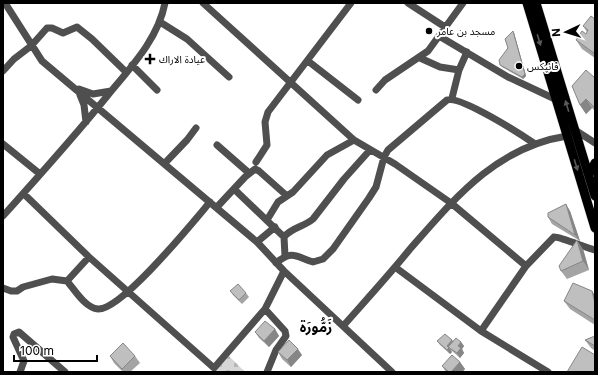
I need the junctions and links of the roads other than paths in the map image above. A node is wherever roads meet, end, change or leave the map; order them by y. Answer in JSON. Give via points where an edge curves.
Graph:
{"nodes":[{"id":1,"x":4,"y":3,"type":"edge"},
{"id":2,"x":165,"y":3,"type":"edge"},
{"id":3,"x":202,"y":3,"type":"edge"},
{"id":4,"x":351,"y":3,"type":"edge"},
{"id":5,"x":408,"y":3,"type":"edge"},
{"id":6,"x":463,"y":3,"type":"edge"},
{"id":7,"x":527,"y":3,"type":"edge"},
{"id":8,"x":536,"y":3,"type":"edge"},
{"id":9,"x":160,"y":22,"type":"junction"},
{"id":10,"x":445,"y":27,"type":"junction"},
{"id":11,"x":439,"y":36,"type":"junction"},
{"id":12,"x":31,"y":46,"type":"junction"},
{"id":13,"x":467,"y":52,"type":"junction"},
{"id":14,"x":420,"y":58,"type":"junction"},
{"id":15,"x":308,"y":61,"type":"junction"},
{"id":16,"x":132,"y":65,"type":"junction"},
{"id":17,"x":459,"y":70,"type":"junction"},
{"id":18,"x":3,"y":71,"type":"edge"},
{"id":19,"x":126,"y":72,"type":"junction"},
{"id":20,"x":229,"y":76,"type":"dead end"},
{"id":21,"x":291,"y":83,"type":"junction"},
{"id":22,"x":74,"y":88,"type":"junction"},
{"id":23,"x":157,"y":90,"type":"dead end"},
{"id":24,"x":376,"y":90,"type":"dead end"},
{"id":25,"x":111,"y":91,"type":"junction"},
{"id":26,"x":452,"y":98,"type":"junction"},
{"id":27,"x":358,"y":100,"type":"dead end"},
{"id":28,"x":557,"y":100,"type":"junction"},
{"id":29,"x":98,"y":108,"type":"junction"},
{"id":30,"x":86,"y":122,"type":"junction"},
{"id":31,"x":196,"y":128,"type":"dead end"},
{"id":32,"x":571,"y":133,"type":"junction"},
{"id":33,"x":354,"y":140,"type":"junction"},
{"id":34,"x":595,"y":143,"type":"edge"},
{"id":35,"x":3,"y":144,"type":"edge"},
{"id":36,"x":536,"y":144,"type":"junction"},
{"id":37,"x":217,"y":145,"type":"dead end"},
{"id":38,"x":370,"y":150,"type":"junction"},
{"id":39,"x":384,"y":157,"type":"junction"},
{"id":40,"x":256,"y":162,"type":"dead end"},
{"id":41,"x":165,"y":163,"type":"junction"},
{"id":42,"x":595,"y":163,"type":"edge"},
{"id":43,"x":250,"y":173,"type":"junction"},
{"id":44,"x":40,"y":174,"type":"junction"},
{"id":45,"x":588,"y":175,"type":"junction"},
{"id":46,"x":234,"y":189,"type":"junction"},
{"id":47,"x":24,"y":194,"type":"junction"},
{"id":48,"x":287,"y":196,"type":"junction"},
{"id":49,"x":595,"y":196,"type":"edge"},
{"id":50,"x":210,"y":202,"type":"junction"},
{"id":51,"x":450,"y":203,"type":"junction"},
{"id":52,"x":217,"y":208,"type":"junction"},
{"id":53,"x":3,"y":216,"type":"edge"},
{"id":54,"x":267,"y":220,"type":"junction"},
{"id":55,"x":275,"y":227,"type":"junction"},
{"id":56,"x":595,"y":228,"type":"edge"},
{"id":57,"x":284,"y":237,"type":"junction"},
{"id":58,"x":257,"y":242,"type":"junction"},
{"id":59,"x":595,"y":250,"type":"edge"},
{"id":60,"x":285,"y":256,"type":"junction"},
{"id":61,"x":89,"y":257,"type":"junction"},
{"id":62,"x":276,"y":263,"type":"junction"},
{"id":63,"x":526,"y":266,"type":"junction"},
{"id":64,"x":395,"y":267,"type":"junction"},
{"id":65,"x":284,"y":271,"type":"junction"},
{"id":66,"x":67,"y":281,"type":"junction"},
{"id":67,"x":3,"y":288,"type":"edge"},
{"id":68,"x":128,"y":291,"type":"junction"},
{"id":69,"x":265,"y":309,"type":"junction"},
{"id":70,"x":344,"y":325,"type":"junction"},
{"id":71,"x":481,"y":332,"type":"junction"},
{"id":72,"x":212,"y":370,"type":"edge"},
{"id":73,"x":20,"y":372,"type":"edge"},
{"id":74,"x":65,"y":372,"type":"edge"},
{"id":75,"x":267,"y":372,"type":"edge"},
{"id":76,"x":392,"y":372,"type":"edge"},
{"id":77,"x":548,"y":372,"type":"edge"}],
"edges":[{"from":1,"to":12,"type":"street"},
{"from":2,"to":9,"type":"street"},
{"from":3,"to":21,"type":"street"},
{"from":4,"to":15,"type":"street"},
{"from":5,"to":10,"type":"street"},
{"from":6,"to":10,"type":"street"},
{"from":7,"to":28,"type":"main road","one_way":true},
{"from":32,"to":8,"type":"main road","one_way":true},
{"from":9,"to":16,"type":"street"},
{"from":9,"to":20,"type":"street","via":[[187,39]]},
{"from":10,"to":11,"type":"street"},
{"from":11,"to":13,"type":"street"},
{"from":11,"to":14,"type":"street"},
{"from":12,"to":18,"type":"street"},
{"from":12,"to":19,"type":"street","via":[[49,27],[63,33],[76,27]]},
{"from":12,"to":22,"type":"street","via":[[42,60]]},
{"from":13,"to":17,"type":"street"},
{"from":13,"to":28,"type":"street","via":[[525,86]]},
{"from":14,"to":17,"type":"street"},
{"from":14,"to":24,"type":"street","via":[[385,80]]},
{"from":15,"to":21,"type":"street"},
{"from":15,"to":27,"type":"street"},
{"from":16,"to":19,"type":"street"},
{"from":16,"to":23,"type":"street"},
{"from":17,"to":26,"type":"street"},
{"from":19,"to":25,"type":"street"},
{"from":21,"to":33,"type":"street"},
{"from":21,"to":40,"type":"street","via":[[268,112],[265,122],[267,145]]},
{"from":22,"to":25,"type":"street","via":[[93,94]]},
{"from":22,"to":29,"type":"street"},
{"from":22,"to":30,"type":"street","via":[[84,105]]},
{"from":25,"to":29,"type":"street"},
{"from":26,"to":36,"type":"street","via":[[495,119]]},
{"from":26,"to":39,"type":"street","via":[[390,148]]},
{"from":28,"to":32,"type":"main road"},
{"from":29,"to":30,"type":"street"},
{"from":29,"to":41,"type":"street"},
{"from":30,"to":44,"type":"street"},
{"from":31,"to":41,"type":"street"},
{"from":32,"to":34,"type":"street"},
{"from":32,"to":36,"type":"street"},
{"from":32,"to":45,"type":"main road"},
{"from":32,"to":56,"type":"main road","one_way":true},
{"from":33,"to":38,"type":"street"},
{"from":33,"to":48,"type":"street","via":[[327,155]]},
{"from":35,"to":44,"type":"street"},
{"from":36,"to":51,"type":"street","via":[[492,166]]},
{"from":37,"to":43,"type":"street"},
{"from":38,"to":39,"type":"street"},
{"from":38,"to":57,"type":"street","via":[[313,219],[289,231]]},
{"from":39,"to":51,"type":"street"},
{"from":39,"to":60,"type":"street","via":[[376,187],[333,249],[323,259],[313,262],[295,254]]},
{"from":41,"to":50,"type":"street"},
{"from":42,"to":45,"type":"main road"},
{"from":43,"to":46,"type":"street"},
{"from":43,"to":48,"type":"street","via":[[255,169],[259,171]]},
{"from":44,"to":47,"type":"street"},
{"from":45,"to":49,"type":"main road"},
{"from":46,"to":52,"type":"street"},
{"from":46,"to":54,"type":"street"},
{"from":47,"to":53,"type":"street"},
{"from":47,"to":61,"type":"street"},
{"from":48,"to":54,"type":"street","via":[[278,202]]},
{"from":50,"to":52,"type":"street"},
{"from":50,"to":68,"type":"street","via":[[169,250]]},
{"from":51,"to":63,"type":"street"},
{"from":51,"to":64,"type":"street"},
{"from":52,"to":58,"type":"street"},
{"from":54,"to":55,"type":"street"},
{"from":55,"to":57,"type":"street"},
{"from":55,"to":58,"type":"street"},
{"from":57,"to":60,"type":"street"},
{"from":58,"to":62,"type":"street"},
{"from":59,"to":63,"type":"street","via":[[555,236]]},
{"from":60,"to":62,"type":"street"},
{"from":61,"to":66,"type":"street"},
{"from":61,"to":68,"type":"street"},
{"from":62,"to":65,"type":"street"},
{"from":63,"to":71,"type":"street"},
{"from":64,"to":70,"type":"street"},
{"from":64,"to":71,"type":"street"},
{"from":65,"to":69,"type":"street"},
{"from":65,"to":70,"type":"street"},
{"from":66,"to":67,"type":"street","via":[[52,279],[17,291]]},
{"from":66,"to":68,"type":"street","via":[[88,306],[96,309],[104,308]]},
{"from":68,"to":72,"type":"street"},
{"from":69,"to":72,"type":"street"},
{"from":69,"to":75,"type":"street","via":[[285,331],[286,336],[276,350]]},
{"from":70,"to":76,"type":"street"},
{"from":71,"to":77,"type":"street"},
{"from":73,"to":74,"type":"street","via":[[24,361],[13,337],[19,332]]}]}
